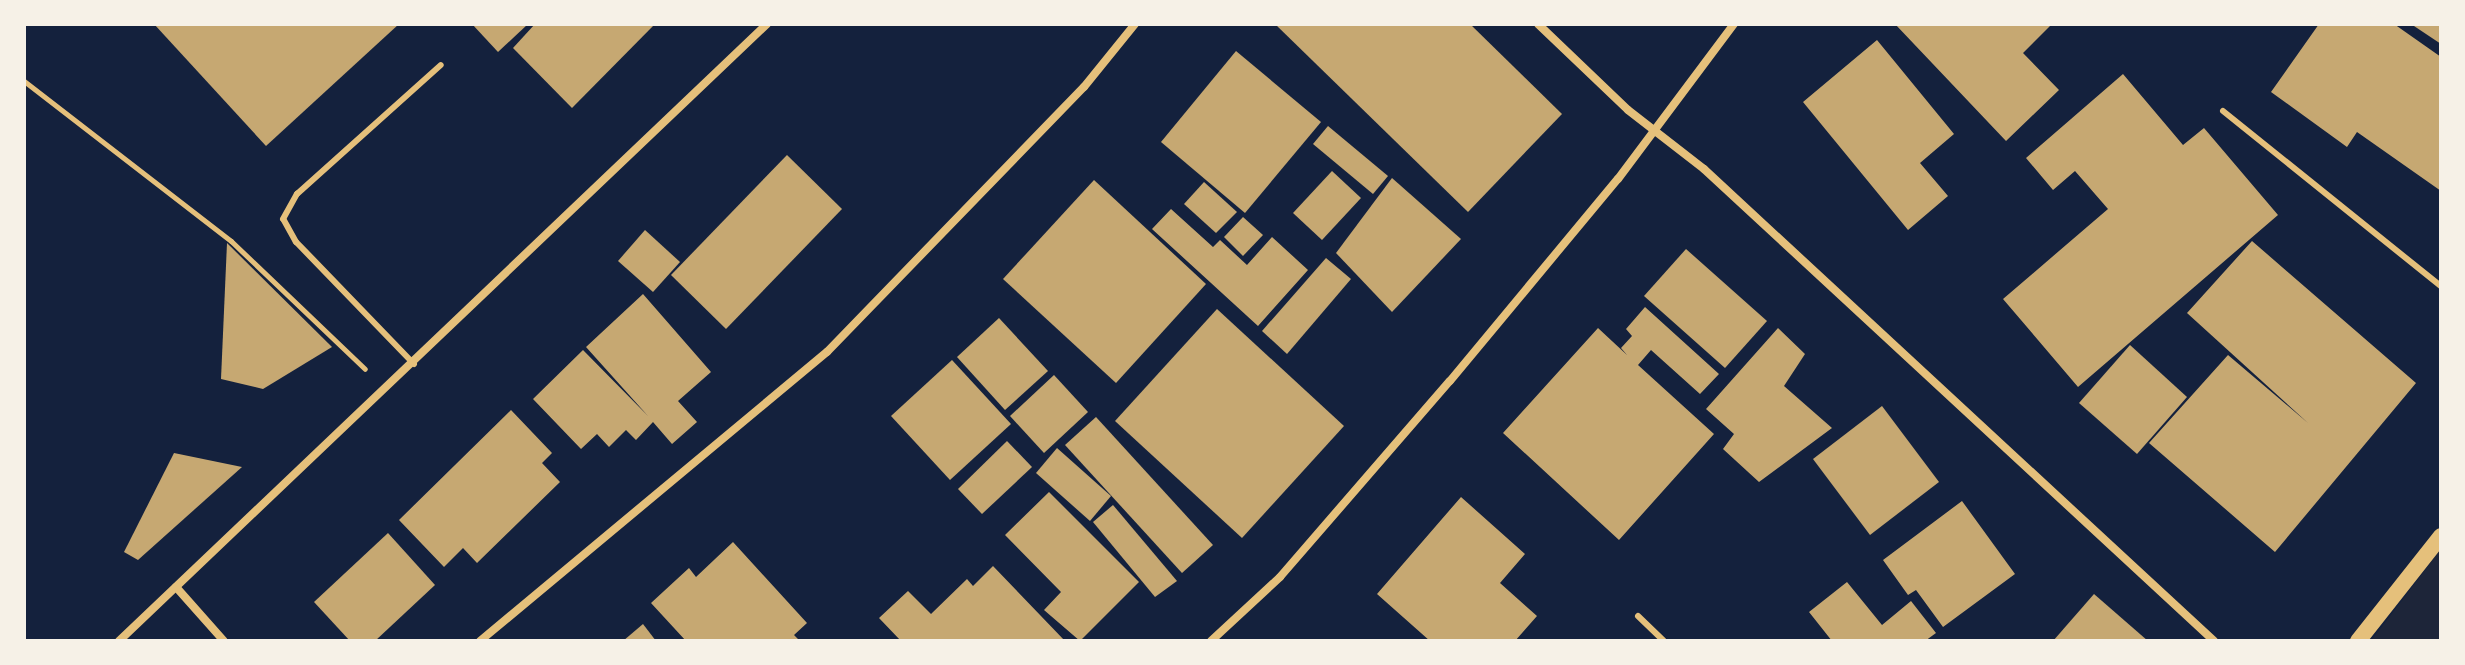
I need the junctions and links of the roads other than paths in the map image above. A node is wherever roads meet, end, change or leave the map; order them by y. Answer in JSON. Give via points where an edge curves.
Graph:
{"nodes":[{"id":1,"x":767,"y":24,"type":"edge"},
{"id":2,"x":1135,"y":24,"type":"edge"},
{"id":3,"x":1538,"y":24,"type":"edge"},
{"id":4,"x":1734,"y":24,"type":"edge"},
{"id":5,"x":441,"y":65,"type":"dead end"},
{"id":6,"x":2223,"y":111,"type":"dead end"},
{"id":7,"x":1656,"y":131,"type":"junction"},
{"id":8,"x":2441,"y":286,"type":"edge"},
{"id":9,"x":414,"y":364,"type":"junction"},
{"id":10,"x":2441,"y":536,"type":"edge"},
{"id":11,"x":176,"y":587,"type":"junction"},
{"id":12,"x":1638,"y":616,"type":"dead end"},
{"id":13,"x":119,"y":641,"type":"edge"},
{"id":14,"x":224,"y":641,"type":"edge"},
{"id":15,"x":480,"y":641,"type":"edge"},
{"id":16,"x":1211,"y":641,"type":"edge"},
{"id":17,"x":1664,"y":641,"type":"edge"},
{"id":18,"x":2214,"y":641,"type":"edge"},
{"id":19,"x":2358,"y":641,"type":"edge"}],
"edges":[{"from":1,"to":9,"type":"street"},
{"from":2,"to":15,"type":"street","via":[[1084,87],[827,352]]},
{"from":3,"to":7,"type":"street"},
{"from":4,"to":7,"type":"street"},
{"from":5,"to":9,"type":"lane","via":[[297,194],[283,219],[296,242]]},
{"from":6,"to":8,"type":"lane"},
{"from":7,"to":16,"type":"street","via":[[1290,565]]},
{"from":7,"to":18,"type":"street"},
{"from":9,"to":11,"type":"street","via":[[383,387]]},
{"from":10,"to":19,"type":"main road"},
{"from":11,"to":13,"type":"street"},
{"from":11,"to":14,"type":"street"},
{"from":12,"to":17,"type":"lane"}]}
